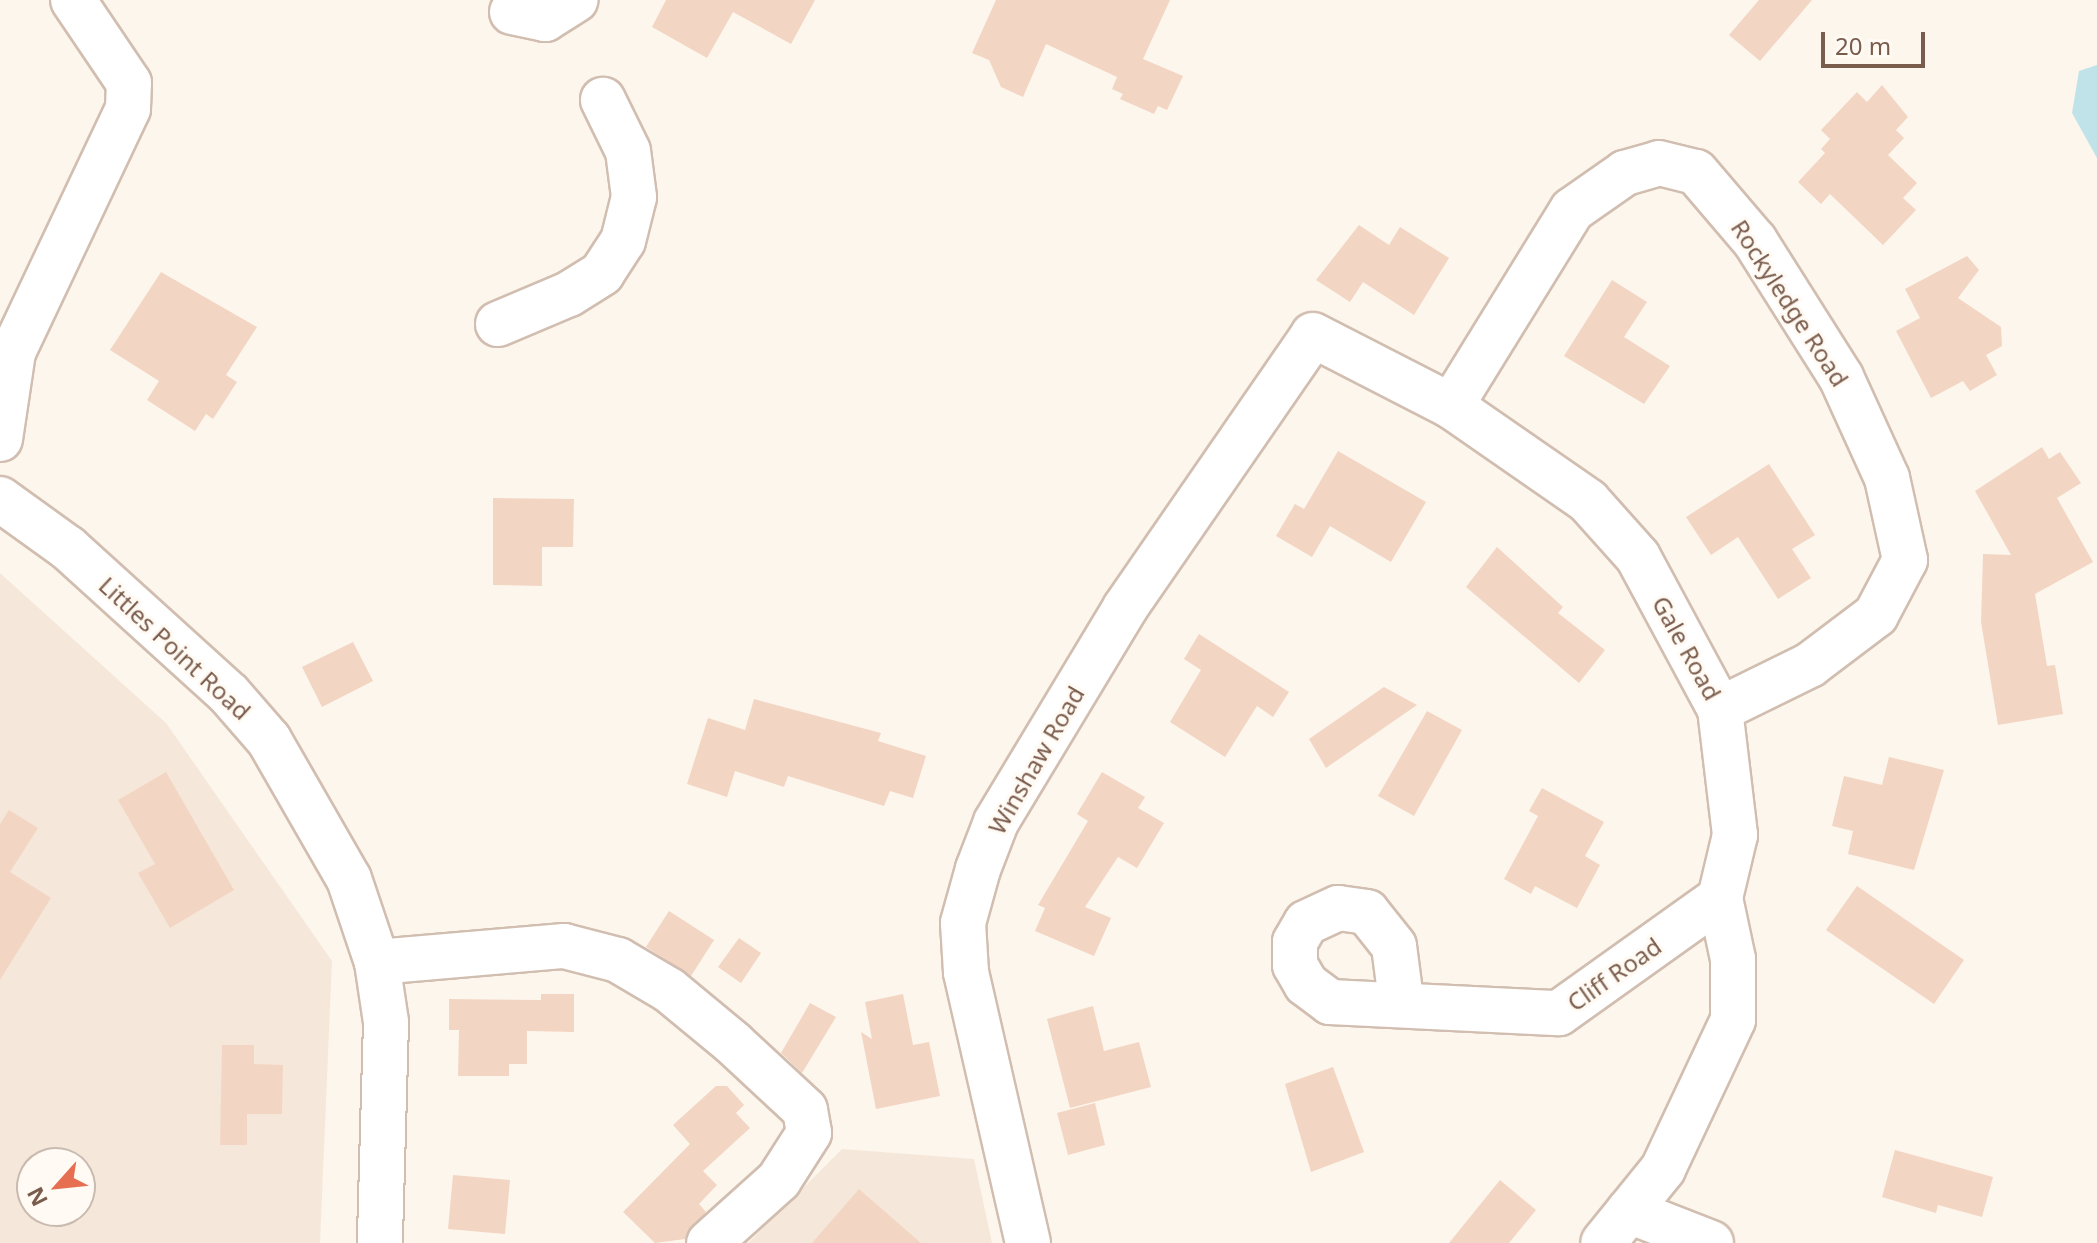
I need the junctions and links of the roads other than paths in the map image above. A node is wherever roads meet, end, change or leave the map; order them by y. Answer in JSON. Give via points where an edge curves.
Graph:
{"nodes":[{"id":1,"x":73,"y":0,"type":"edge"},
{"id":2,"x":575,"y":0,"type":"edge"},
{"id":3,"x":512,"y":12,"type":"dead end"},
{"id":4,"x":603,"y":100,"type":"dead end"},
{"id":5,"x":498,"y":324,"type":"dead end"},
{"id":6,"x":1313,"y":335,"type":"joint"},
{"id":7,"x":1451,"y":406,"type":"junction"},
{"id":8,"x":0,"y":439,"type":"edge"},
{"id":9,"x":0,"y":499,"type":"edge"},
{"id":10,"x":1720,"y":709,"type":"junction"},
{"id":11,"x":1720,"y":898,"type":"junction"},
{"id":12,"x":377,"y":962,"type":"junction"},
{"id":13,"x":1401,"y":1000,"type":"dead end"},
{"id":14,"x":1616,"y":1227,"type":"edge"},
{"id":15,"x":380,"y":1243,"type":"edge"},
{"id":16,"x":709,"y":1243,"type":"edge"},
{"id":17,"x":1028,"y":1243,"type":"edge"},
{"id":18,"x":1711,"y":1243,"type":"edge"}],
"edges":[{"from":1,"to":8,"type":"street","via":[[129,83],[128,109],[13,352]]},
{"from":2,"to":3,"type":"street","via":[[545,19]]},
{"from":4,"to":5,"type":"street","via":[[628,151],[634,197],[623,241],[591,280]]},
{"from":6,"to":7,"type":"street","name":"Gale Road"},
{"from":6,"to":17,"type":"street","name":"Winshaw Road","via":[[1125,608],[996,822],[978,869],[963,923],[966,972]]},
{"from":7,"to":10,"type":"street","name":"Gale Road","via":[[1588,501],[1638,557]]},
{"from":7,"to":10,"type":"street","name":"Rockyledge Road","via":[[1572,210],[1625,173],[1659,163],[1696,172],[1755,241],[1841,377],[1887,478],[1905,560],[1876,615],[1810,665]]},
{"from":9,"to":12,"type":"street","name":"Littles Point Road","via":[[68,548],[198,663],[269,740],[349,879]]},
{"from":10,"to":11,"type":"street","name":"Gale Road","via":[[1735,835]]},
{"from":11,"to":13,"type":"street","name":"Cliff Road","via":[[1559,1013]]},
{"from":11,"to":14,"type":"street","name":"Gale Road","via":[[1733,959],[1733,1020],[1663,1169]]},
{"from":12,"to":15,"type":"street","name":"Littles Point Road","via":[[386,1022]]},
{"from":12,"to":16,"type":"street","via":[[564,946],[618,960],[669,990],[733,1043],[805,1110],[809,1133],[779,1180]]},
{"from":14,"to":18,"type":"street"}]}
